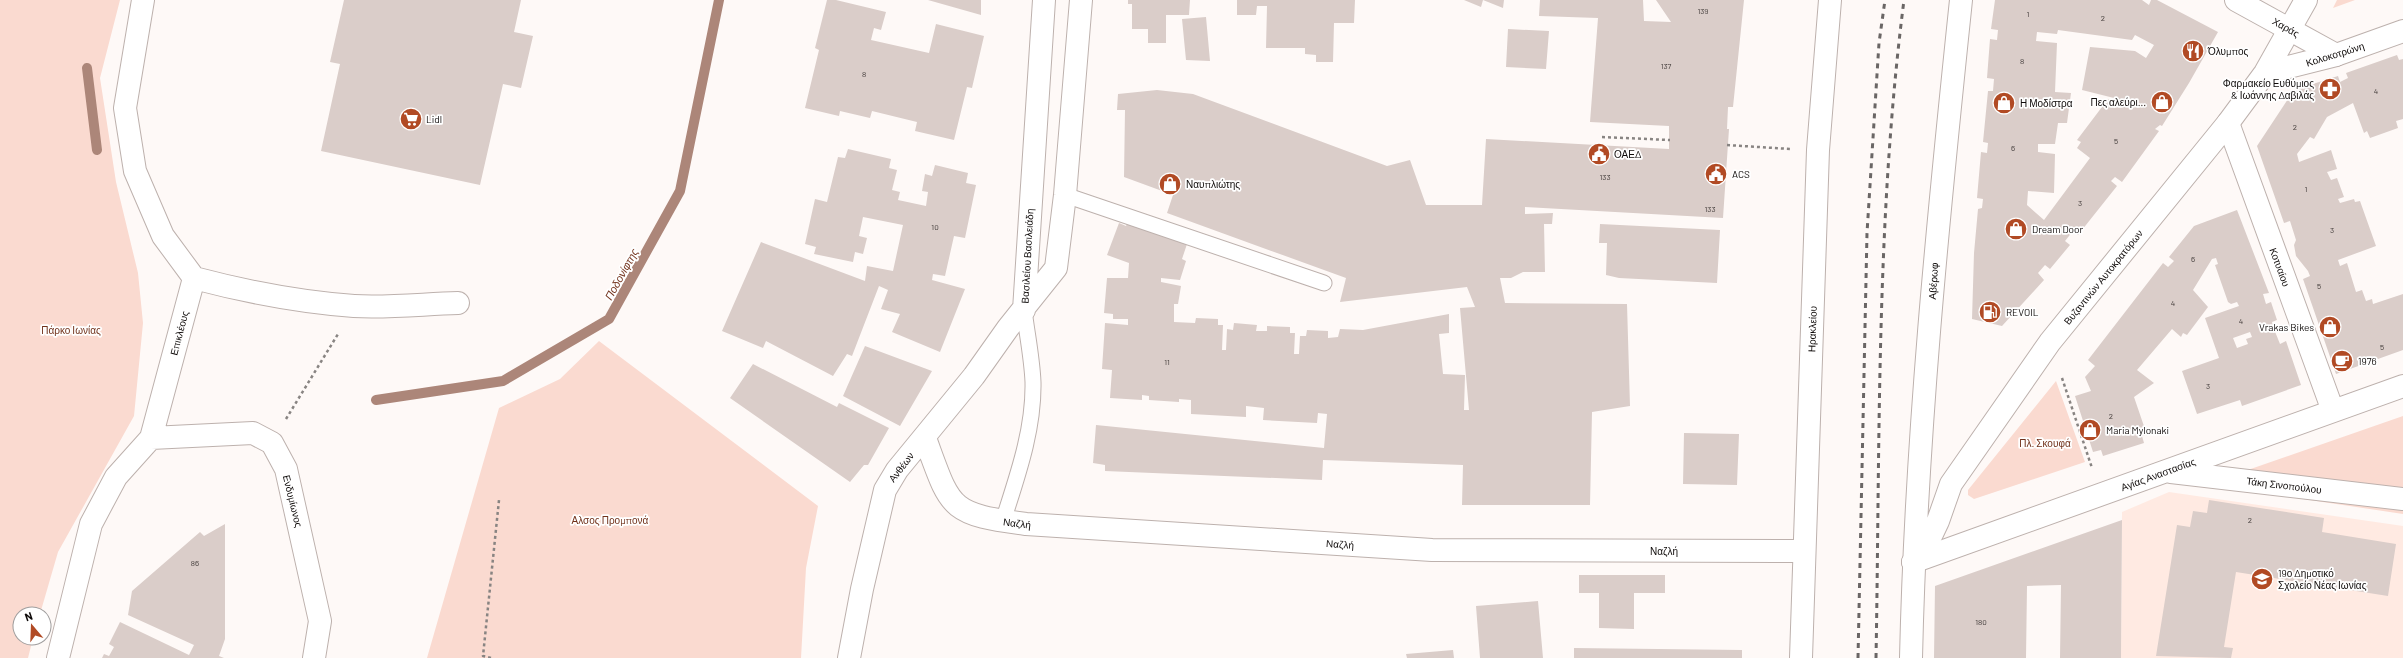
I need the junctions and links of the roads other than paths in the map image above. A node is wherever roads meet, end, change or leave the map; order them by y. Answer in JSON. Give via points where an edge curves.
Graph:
{"nodes":[{"id":1,"x":143,"y":0,"type":"edge"},
{"id":2,"x":1044,"y":0,"type":"edge"},
{"id":3,"x":1081,"y":0,"type":"edge"},
{"id":4,"x":1830,"y":0,"type":"edge"},
{"id":5,"x":1961,"y":0,"type":"edge"},
{"id":6,"x":2236,"y":0,"type":"edge"},
{"id":7,"x":2306,"y":0,"type":"edge"},
{"id":8,"x":2291,"y":29,"type":"junction"},
{"id":9,"x":2403,"y":31,"type":"edge"},
{"id":10,"x":2336,"y":55,"type":"junction"},
{"id":11,"x":2265,"y":73,"type":"junction"},
{"id":12,"x":2228,"y":123,"type":"junction"},
{"id":13,"x":1065,"y":195,"type":"junction"},
{"id":14,"x":194,"y":278,"type":"junction"},
{"id":15,"x":1324,"y":283,"type":"dead end"},
{"id":16,"x":458,"y":303,"type":"dead end"},
{"id":17,"x":1024,"y":310,"type":"junction"},
{"id":18,"x":2403,"y":386,"type":"edge"},
{"id":19,"x":2333,"y":411,"type":"junction"},
{"id":20,"x":151,"y":438,"type":"junction"},
{"id":21,"x":925,"y":438,"type":"junction"},
{"id":22,"x":2166,"y":472,"type":"junction"},
{"id":23,"x":2403,"y":499,"type":"edge"},
{"id":24,"x":1002,"y":521,"type":"junction"},
{"id":25,"x":1804,"y":551,"type":"junction"},
{"id":26,"x":1913,"y":562,"type":"junction"},
{"id":27,"x":58,"y":658,"type":"edge"},
{"id":28,"x":314,"y":658,"type":"edge"},
{"id":29,"x":849,"y":658,"type":"edge"},
{"id":30,"x":1802,"y":658,"type":"edge"},
{"id":31,"x":1911,"y":658,"type":"edge"}],
"edges":[{"from":1,"to":14,"type":"street","via":[[125,108],[135,171],[163,236]]},
{"from":2,"to":17,"type":"street","name":"Βασιλείου Βασιλειάδη"},
{"from":3,"to":13,"type":"street","name":"Βασιλείου Βασιλειάδη"},
{"from":4,"to":25,"type":"street","name":"Ηρακλείου","via":[[1818,150]]},
{"from":5,"to":26,"type":"street","name":"Αβέρωφ","via":[[1936,245]]},
{"from":6,"to":8,"type":"street","name":"Χαράς"},
{"from":7,"to":8,"type":"street","name":"Βυζαντινών Αυτοκρατόρων"},
{"from":8,"to":10,"type":"street","name":"Χαράς"},
{"from":8,"to":11,"type":"street","name":"Βυζαντινών Αυτοκρατόρων"},
{"from":9,"to":10,"type":"street","name":"Κολοκοτρώνη"},
{"from":10,"to":11,"type":"street","name":"Κολοκοτρώνη"},
{"from":11,"to":12,"type":"street","name":"Βυζαντινών Αυτοκρατόρων"},
{"from":12,"to":19,"type":"street","name":"Κοτυαίου"},
{"from":12,"to":26,"type":"street","name":"Βυζαντινών Αυτοκρατόρων","via":[[2050,342],[1951,484],[1929,540]]},
{"from":13,"to":15,"type":"lane"},
{"from":13,"to":17,"type":"street","name":"Βασιλείου Βασιλειάδη","via":[[1056,268]]},
{"from":14,"to":16,"type":"street","via":[[251,293],[356,306]]},
{"from":14,"to":20,"type":"street","name":"Επικλέους"},
{"from":17,"to":21,"type":"street","name":"Ανθέων"},
{"from":17,"to":24,"type":"lane","via":[[1033,381],[1033,406],[1022,463]]},
{"from":18,"to":19,"type":"street","name":"Αγίας Αναστασίας"},
{"from":19,"to":22,"type":"street","name":"Αγίας Αναστασίας"},
{"from":20,"to":27,"type":"street","name":"Επικλέους","via":[[116,477],[91,524]]},
{"from":20,"to":28,"type":"street","name":"Ενδυμίωνος","via":[[253,433],[272,443],[286,469],[320,621]]},
{"from":21,"to":24,"type":"street","name":"Ναζλή","via":[[944,489],[955,504],[980,518]]},
{"from":21,"to":29,"type":"street","name":"Ανθέων","via":[[897,470],[885,490]]},
{"from":22,"to":23,"type":"street","name":"Τάκη Σινοπούλου"},
{"from":22,"to":26,"type":"street","name":"Αγίας Αναστασίας"},
{"from":24,"to":25,"type":"street","name":"Ναζλή","via":[[1432,550]]},
{"from":25,"to":30,"type":"street","name":"Ηρακλείου"},
{"from":26,"to":31,"type":"street"}]}
